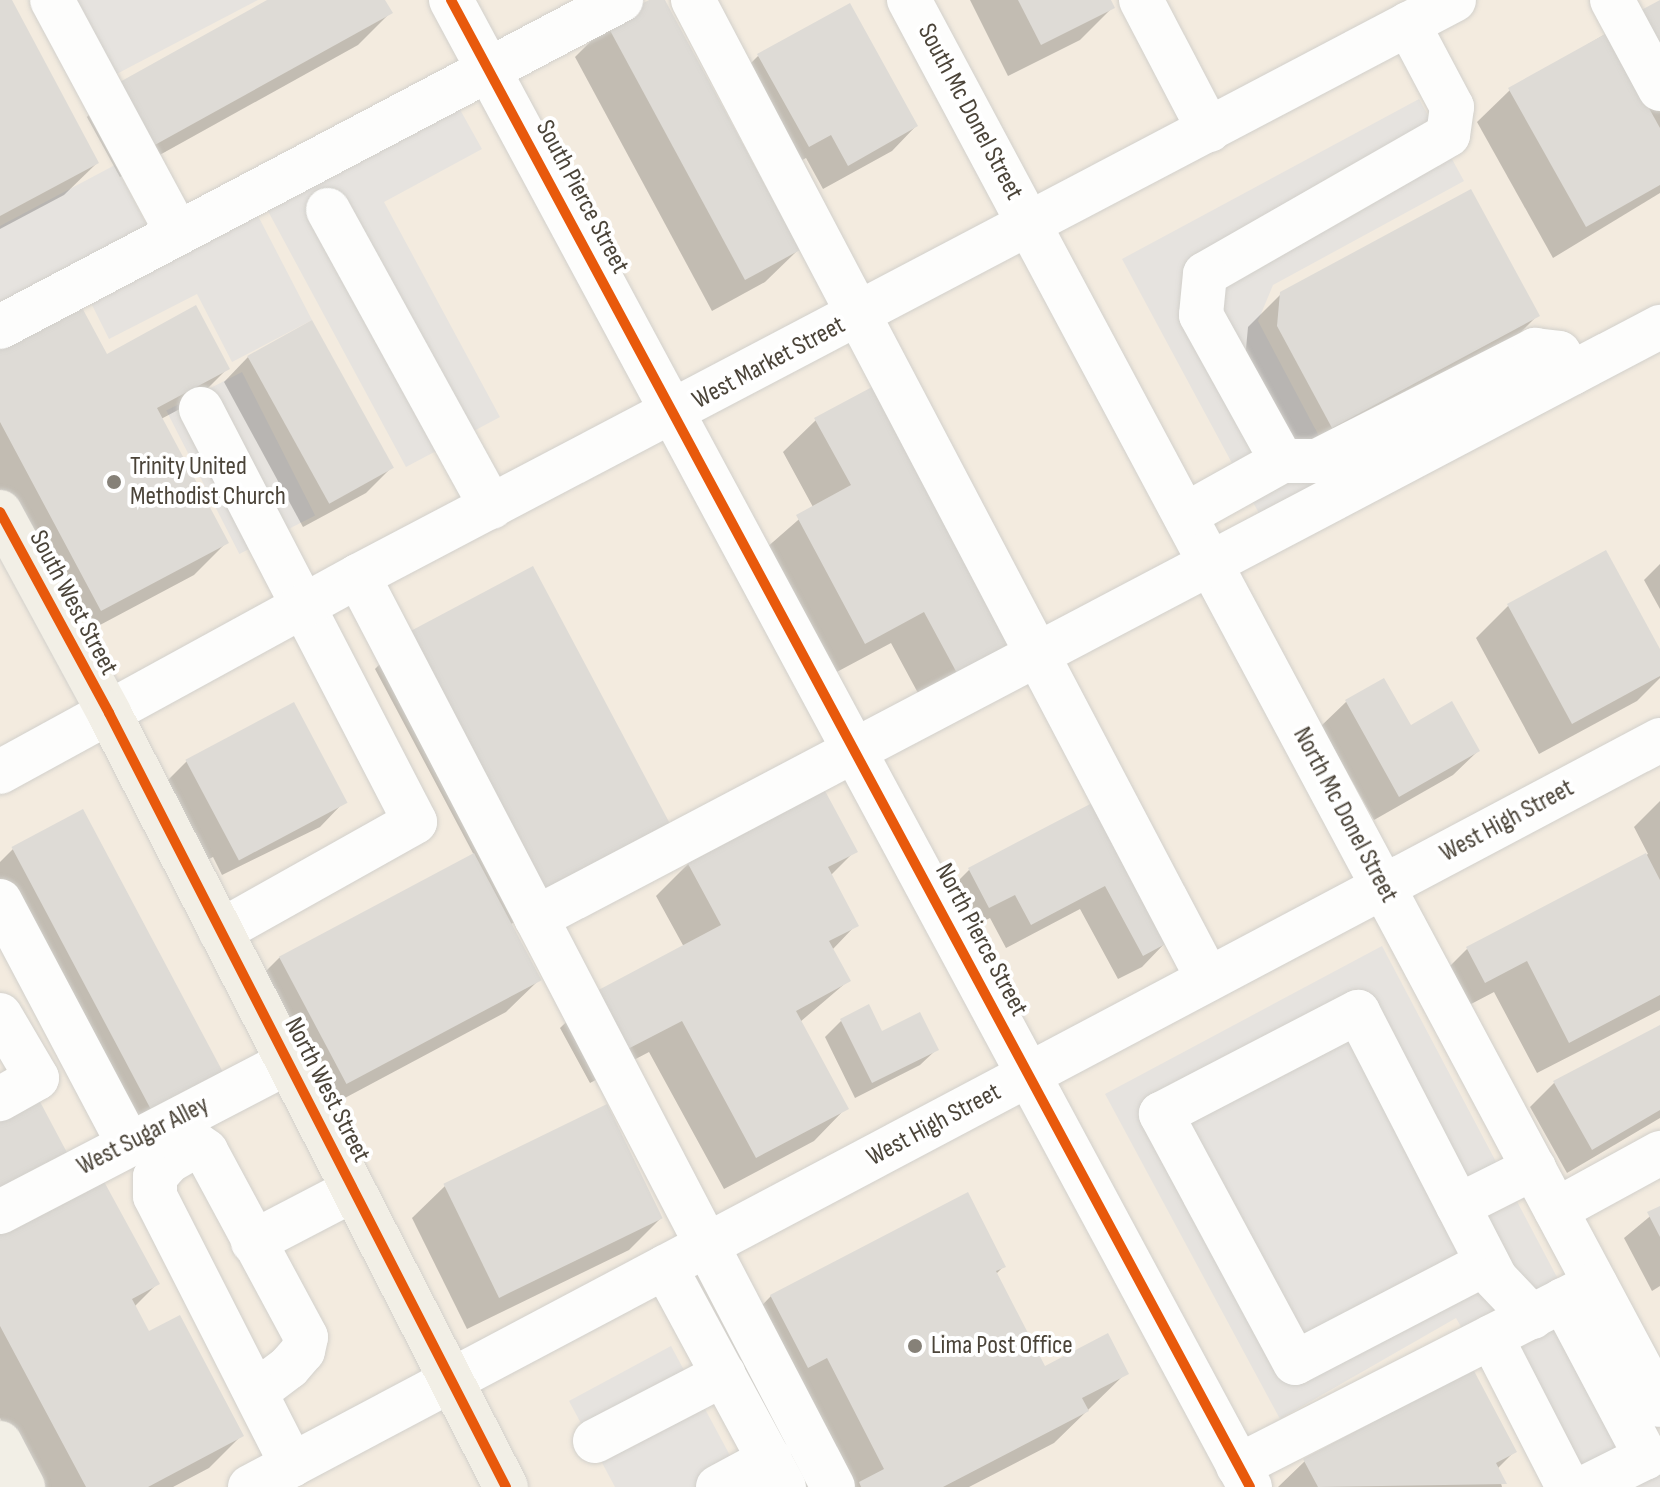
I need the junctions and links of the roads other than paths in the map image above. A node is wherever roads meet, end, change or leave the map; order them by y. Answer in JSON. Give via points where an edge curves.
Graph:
{"nodes":[{"id":1,"x":52,"y":0,"type":"edge"},
{"id":2,"x":451,"y":0,"type":"edge"},
{"id":3,"x":621,"y":0,"type":"edge"},
{"id":4,"x":693,"y":0,"type":"edge"},
{"id":5,"x":909,"y":0,"type":"edge"},
{"id":6,"x":1141,"y":0,"type":"edge"},
{"id":7,"x":1454,"y":0,"type":"edge"},
{"id":8,"x":1612,"y":0,"type":"edge"},
{"id":9,"x":1408,"y":24,"type":"junction"},
{"id":10,"x":489,"y":70,"type":"junction"},
{"id":11,"x":1660,"y":89,"type":"edge"},
{"id":12,"x":1209,"y":130,"type":"junction"},
{"id":13,"x":328,"y":210,"type":"dead end"},
{"id":14,"x":1030,"y":225,"type":"junction"},
{"id":15,"x":177,"y":232,"type":"junction"},
{"id":16,"x":858,"y":316,"type":"junction"},
{"id":17,"x":0,"y":327,"type":"edge"},
{"id":18,"x":1660,"y":327,"type":"edge"},
{"id":19,"x":1572,"y":373,"type":"junction"},
{"id":20,"x":201,"y":409,"type":"dead end"},
{"id":21,"x":673,"y":414,"type":"junction"},
{"id":22,"x":1282,"y":461,"type":"junction"},
{"id":23,"x":491,"y":507,"type":"junction"},
{"id":24,"x":0,"y":512,"type":"edge"},
{"id":25,"x":1185,"y":515,"type":"junction"},
{"id":26,"x":1211,"y":563,"type":"junction"},
{"id":27,"x":358,"y":576,"type":"junction"},
{"id":28,"x":302,"y":608,"type":"junction"},
{"id":29,"x":1037,"y":655,"type":"junction"},
{"id":30,"x":109,"y":713,"type":"junction"},
{"id":31,"x":1660,"y":740,"type":"edge"},
{"id":32,"x":854,"y":751,"type":"junction"},
{"id":33,"x":0,"y":772,"type":"edge"},
{"id":34,"x":1383,"y":887,"type":"junction"},
{"id":35,"x":0,"y":901,"type":"edge"},
{"id":36,"x":536,"y":918,"type":"junction"},
{"id":37,"x":221,"y":931,"type":"junction"},
{"id":38,"x":1208,"y":979,"type":"junction"},
{"id":39,"x":0,"y":1015,"type":"edge"},
{"id":40,"x":288,"y":1062,"type":"junction"},
{"id":41,"x":1028,"y":1075,"type":"junction"},
{"id":42,"x":0,"y":1099,"type":"edge"},
{"id":43,"x":128,"y":1143,"type":"junction"},
{"id":44,"x":1660,"y":1153,"type":"edge"},
{"id":45,"x":1534,"y":1168,"type":"junction"},
{"id":46,"x":353,"y":1190,"type":"junction"},
{"id":47,"x":1458,"y":1206,"type":"junction"},
{"id":48,"x":1556,"y":1210,"type":"junction"},
{"id":49,"x":0,"y":1212,"type":"edge"},
{"id":50,"x":253,"y":1242,"type":"junction"},
{"id":51,"x":707,"y":1245,"type":"junction"},
{"id":52,"x":1487,"y":1263,"type":"junction"},
{"id":53,"x":665,"y":1267,"type":"junction"},
{"id":54,"x":1563,"y":1300,"type":"junction"},
{"id":55,"x":1491,"y":1337,"type":"junction"},
{"id":56,"x":724,"y":1374,"type":"junction"},
{"id":57,"x":451,"y":1380,"type":"junction"},
{"id":58,"x":256,"y":1392,"type":"junction"},
{"id":59,"x":1660,"y":1405,"type":"edge"},
{"id":60,"x":595,"y":1441,"type":"dead end"},
{"id":61,"x":0,"y":1443,"type":"edge"},
{"id":62,"x":292,"y":1465,"type":"junction"},
{"id":63,"x":777,"y":1473,"type":"edge"},
{"id":64,"x":1244,"y":1476,"type":"edge"},
{"id":65,"x":23,"y":1487,"type":"edge"},
{"id":66,"x":250,"y":1487,"type":"edge"},
{"id":67,"x":506,"y":1487,"type":"edge"},
{"id":68,"x":718,"y":1487,"type":"edge"},
{"id":69,"x":833,"y":1487,"type":"edge"},
{"id":70,"x":1568,"y":1487,"type":"edge"},
{"id":71,"x":1586,"y":1487,"type":"edge"}],
"edges":[{"from":1,"to":15,"type":"street"},
{"from":2,"to":10,"type":"street","name":"South Pierce Street"},
{"from":3,"to":10,"type":"street"},
{"from":4,"to":16,"type":"street"},
{"from":5,"to":14,"type":"street","name":"South Mc Donel Street"},
{"from":6,"to":12,"type":"street"},
{"from":7,"to":9,"type":"street","name":"West Market Street"},
{"from":8,"to":11,"type":"street"},
{"from":9,"to":12,"type":"street","name":"West Market Street"},
{"from":9,"to":22,"type":"street","via":[[1452,107],[1448,135],[1205,274],[1201,315]]},
{"from":10,"to":15,"type":"street"},
{"from":10,"to":21,"type":"street","name":"South Pierce Street"},
{"from":12,"to":14,"type":"street","name":"West Market Street"},
{"from":13,"to":23,"type":"street"},
{"from":14,"to":16,"type":"street","name":"West Market Street"},
{"from":14,"to":25,"type":"street","name":"North Mc Donel Street"},
{"from":15,"to":17,"type":"street"},
{"from":16,"to":21,"type":"street","name":"West Market Street"},
{"from":16,"to":29,"type":"street"},
{"from":18,"to":19,"type":"street"},
{"from":19,"to":22,"type":"street","via":[[1559,353],[1535,350],[1317,461]]},
{"from":19,"to":26,"type":"street"},
{"from":20,"to":28,"type":"street"},
{"from":21,"to":23,"type":"street","name":"West Market Street"},
{"from":21,"to":32,"type":"street","name":"North Pierce Street"},
{"from":22,"to":25,"type":"street"},
{"from":23,"to":27,"type":"street","name":"West Market Street"},
{"from":24,"to":30,"type":"main road","name":"South West Street"},
{"from":25,"to":26,"type":"street","name":"North Mc Donel Street"},
{"from":26,"to":29,"type":"street"},
{"from":26,"to":34,"type":"street","name":"North Mc Donel Street"},
{"from":27,"to":28,"type":"street","name":"West Market Street"},
{"from":27,"to":36,"type":"street"},
{"from":28,"to":30,"type":"street","name":"West Market Street"},
{"from":28,"to":37,"type":"street","via":[[415,822]]},
{"from":29,"to":32,"type":"street"},
{"from":29,"to":38,"type":"street"},
{"from":30,"to":33,"type":"street","name":"West Market Street"},
{"from":30,"to":37,"type":"main road","name":"North West Street"},
{"from":31,"to":34,"type":"street","name":"West High Street"},
{"from":32,"to":36,"type":"street"},
{"from":32,"to":41,"type":"street","name":"North Pierce Street"},
{"from":34,"to":38,"type":"street","name":"West High Street"},
{"from":34,"to":45,"type":"street","name":"North Mc Donel Street"},
{"from":35,"to":43,"type":"street"},
{"from":36,"to":51,"type":"street"},
{"from":37,"to":40,"type":"main road","name":"North West Street"},
{"from":38,"to":41,"type":"street","name":"West High Street"},
{"from":39,"to":42,"type":"street","via":[[37,1078]]},
{"from":40,"to":43,"type":"street","name":"West Sugar Alley"},
{"from":40,"to":46,"type":"main road","name":"North West Street"},
{"from":41,"to":51,"type":"street","name":"West High Street"},
{"from":41,"to":64,"type":"street","name":"North Pierce Street"},
{"from":43,"to":49,"type":"street","name":"West Sugar Alley"},
{"from":44,"to":48,"type":"street"},
{"from":45,"to":47,"type":"street"},
{"from":45,"to":48,"type":"street","name":"North Mc Donel Street"},
{"from":46,"to":50,"type":"street"},
{"from":46,"to":57,"type":"main road","name":"North West Street"},
{"from":47,"to":52,"type":"street"},
{"from":47,"to":52,"type":"street","via":[[1358,1012],[1161,1114],[1295,1363]]},
{"from":48,"to":54,"type":"street","name":"North Mc Donel Street"},
{"from":50,"to":58,"type":"street","via":[[306,1337],[303,1351],[289,1367]]},
{"from":50,"to":58,"type":"street","via":[[206,1151],[197,1145],[155,1177],[155,1196]]},
{"from":51,"to":53,"type":"street","name":"West High Street"},
{"from":51,"to":69,"type":"street"},
{"from":52,"to":54,"type":"street"},
{"from":53,"to":56,"type":"street"},
{"from":53,"to":57,"type":"street","name":"West High Street"},
{"from":54,"to":55,"type":"street"},
{"from":54,"to":59,"type":"street","name":"North Mc Donel Street"},
{"from":54,"to":71,"type":"street","via":[[1646,1457]]},
{"from":55,"to":64,"type":"street"},
{"from":55,"to":70,"type":"street"},
{"from":56,"to":60,"type":"street"},
{"from":56,"to":63,"type":"street"},
{"from":57,"to":62,"type":"street","name":"West High Street"},
{"from":57,"to":67,"type":"main road","name":"North West Street"},
{"from":58,"to":62,"type":"street"},
{"from":61,"to":65,"type":"main road"},
{"from":62,"to":66,"type":"street","name":"West High Street"},
{"from":63,"to":68,"type":"street"}]}
